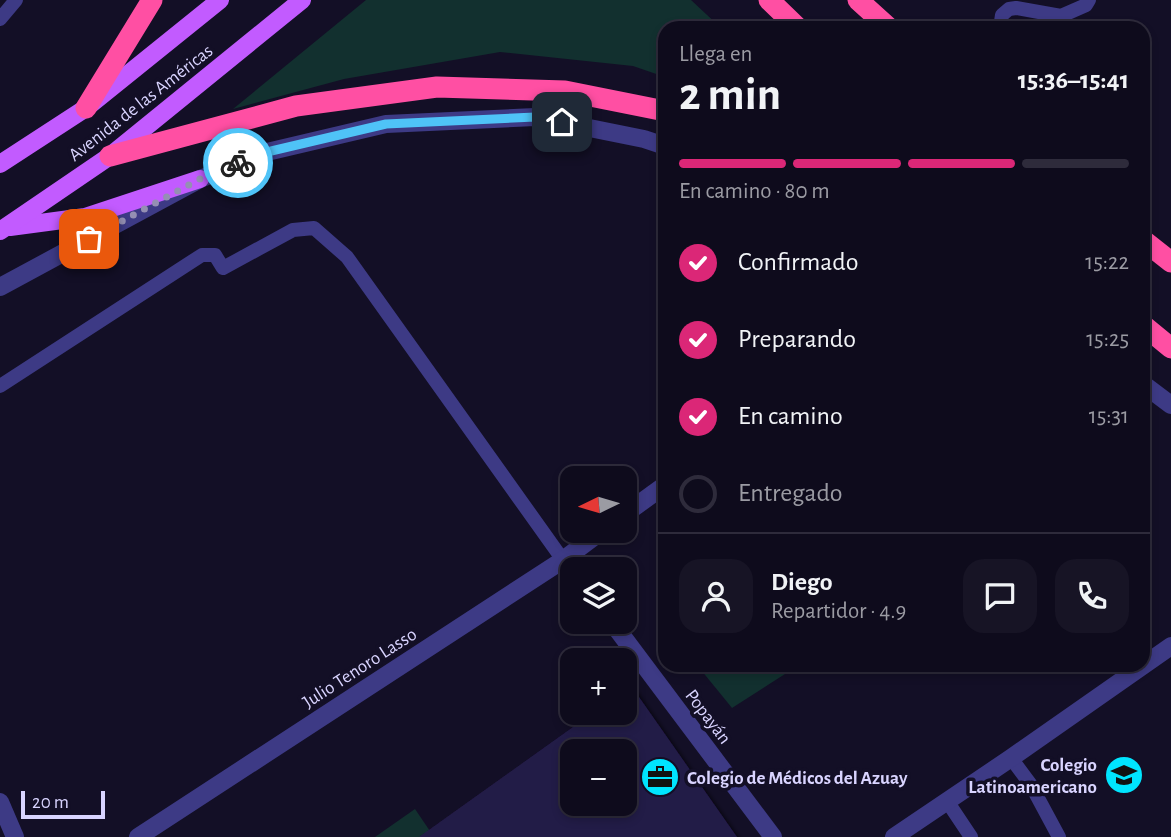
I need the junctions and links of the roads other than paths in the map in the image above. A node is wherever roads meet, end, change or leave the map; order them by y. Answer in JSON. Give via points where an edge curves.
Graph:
{"nodes":[{"id":1,"x":16,"y":0,"type":"edge"},
{"id":2,"x":152,"y":0,"type":"edge"},
{"id":3,"x":220,"y":0,"type":"edge"},
{"id":4,"x":302,"y":0,"type":"edge"},
{"id":5,"x":769,"y":0,"type":"edge"},
{"id":6,"x":858,"y":0,"type":"edge"},
{"id":7,"x":1089,"y":0,"type":"edge"},
{"id":8,"x":0,"y":19,"type":"edge"},
{"id":9,"x":791,"y":21,"type":"edge"},
{"id":10,"x":881,"y":21,"type":"edge"},
{"id":11,"x":1001,"y":21,"type":"edge"},
{"id":12,"x":86,"y":108,"type":"junction"},
{"id":13,"x":658,"y":110,"type":"edge"},
{"id":14,"x":658,"y":144,"type":"edge"},
{"id":15,"x":110,"y":156,"type":"junction"},
{"id":16,"x":0,"y":164,"type":"edge"},
{"id":17,"x":200,"y":179,"type":"junction"},
{"id":18,"x":4,"y":229,"type":"edge"},
{"id":19,"x":1150,"y":246,"type":"edge"},
{"id":20,"x":1171,"y":262,"type":"edge"},
{"id":21,"x":0,"y":286,"type":"edge"},
{"id":22,"x":1150,"y":331,"type":"edge"},
{"id":23,"x":1171,"y":348,"type":"edge"},
{"id":24,"x":0,"y":386,"type":"edge"},
{"id":25,"x":1150,"y":389,"type":"edge"},
{"id":26,"x":1171,"y":405,"type":"edge"},
{"id":27,"x":658,"y":490,"type":"edge"},
{"id":28,"x":637,"y":505,"type":"edge"},
{"id":29,"x":590,"y":543,"type":"edge"},
{"id":30,"x":561,"y":557,"type":"edge"},
{"id":31,"x":575,"y":557,"type":"edge"},
{"id":32,"x":560,"y":569,"type":"edge"},
{"id":33,"x":621,"y":634,"type":"edge"},
{"id":34,"x":1171,"y":646,"type":"edge"},
{"id":35,"x":1150,"y":661,"type":"edge"},
{"id":36,"x":1134,"y":672,"type":"edge"},
{"id":37,"x":1011,"y":758,"type":"junction"},
{"id":38,"x":947,"y":801,"type":"junction"},
{"id":39,"x":0,"y":802,"type":"edge"},
{"id":40,"x":0,"y":825,"type":"edge"},
{"id":41,"x":14,"y":837,"type":"edge"},
{"id":42,"x":138,"y":837,"type":"edge"},
{"id":43,"x":773,"y":837,"type":"edge"},
{"id":44,"x":894,"y":837,"type":"edge"},
{"id":45,"x":971,"y":837,"type":"edge"},
{"id":46,"x":1059,"y":837,"type":"edge"}],
"edges":[{"from":1,"to":8,"type":"lane"},
{"from":2,"to":12,"type":"highway"},
{"from":3,"to":12,"type":"main road","name":"Avenida de las Américas"},
{"from":4,"to":15,"type":"main road","name":"Avenida de las Américas"},
{"from":5,"to":9,"type":"highway"},
{"from":6,"to":10,"type":"highway"},
{"from":7,"to":11,"type":"lane","via":[[1061,16],[1009,9]]},
{"from":12,"to":16,"type":"main road","name":"Avenida de las Américas"},
{"from":13,"to":15,"type":"highway","via":[[565,91],[438,87],[296,106]]},
{"from":14,"to":17,"type":"street","via":[[535,117],[386,124],[267,152]]},
{"from":15,"to":18,"type":"main road","name":"Avenida de las Américas"},
{"from":17,"to":18,"type":"main road","via":[[85,217]]},
{"from":17,"to":21,"type":"street"},
{"from":19,"to":20,"type":"highway"},
{"from":22,"to":23,"type":"highway"},
{"from":24,"to":30,"type":"lane","via":[[202,255],[215,255],[223,268],[293,230],[314,228],[347,257]]},
{"from":25,"to":26,"type":"street"},
{"from":27,"to":28,"type":"street"},
{"from":29,"to":31,"type":"street","name":"Julio Tenoro Lasso"},
{"from":32,"to":42,"type":"street","name":"Julio Tenoro Lasso"},
{"from":33,"to":43,"type":"street","name":"Popayán"},
{"from":34,"to":35,"type":"street"},
{"from":36,"to":37,"type":"street"},
{"from":37,"to":38,"type":"street"},
{"from":37,"to":46,"type":"lane"},
{"from":38,"to":44,"type":"street"},
{"from":38,"to":45,"type":"lane"},
{"from":39,"to":41,"type":"street"},
{"from":40,"to":41,"type":"street"}]}
